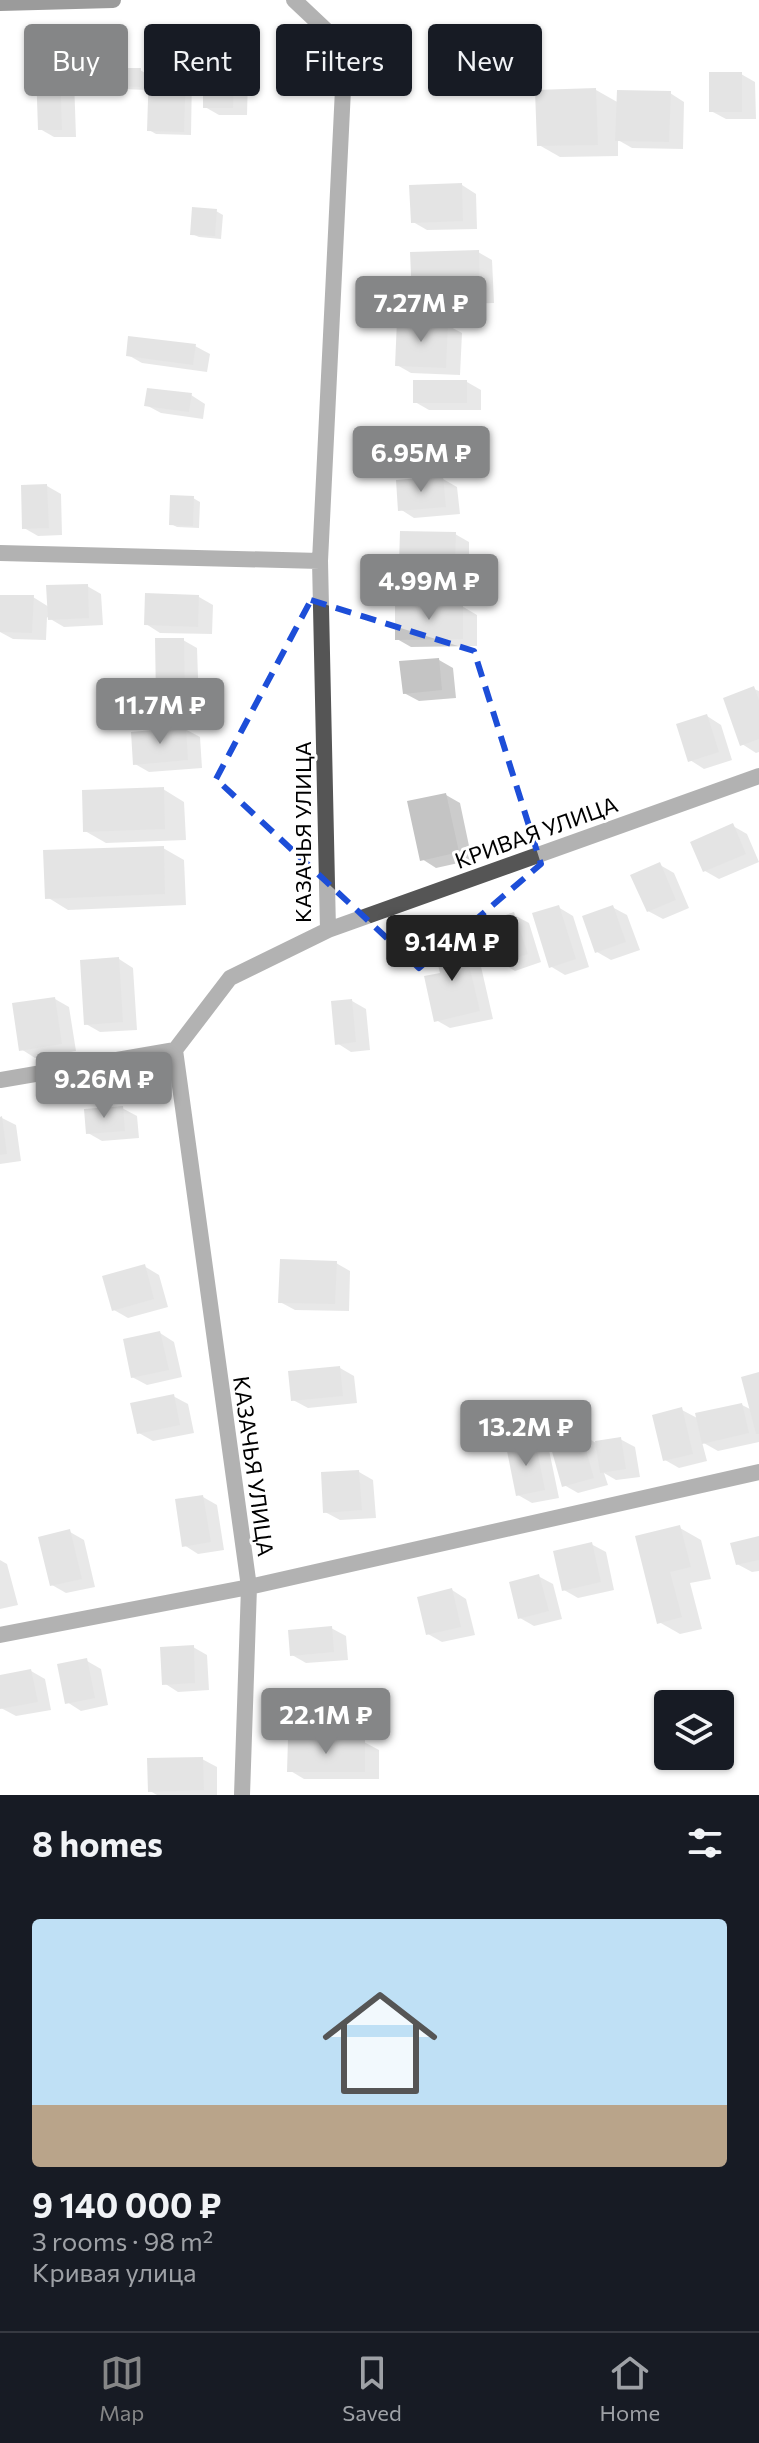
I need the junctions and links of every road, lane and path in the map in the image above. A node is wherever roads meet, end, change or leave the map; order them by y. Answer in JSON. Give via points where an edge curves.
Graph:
{"nodes":[{"id":1,"x":113,"y":0,"type":"edge"},
{"id":2,"x":294,"y":0,"type":"edge"},
{"id":3,"x":0,"y":3,"type":"edge"},
{"id":4,"x":0,"y":553,"type":"edge"},
{"id":5,"x":320,"y":561,"type":"junction"},
{"id":6,"x":759,"y":776,"type":"edge"},
{"id":7,"x":328,"y":930,"type":"junction"},
{"id":8,"x":175,"y":1050,"type":"junction"},
{"id":9,"x":0,"y":1080,"type":"edge"},
{"id":10,"x":759,"y":1472,"type":"edge"},
{"id":11,"x":249,"y":1587,"type":"junction"},
{"id":12,"x":0,"y":1635,"type":"edge"},
{"id":13,"x":242,"y":1795,"type":"edge"}],
"edges":[{"from":1,"to":3,"type":"main road"},
{"from":2,"to":5,"type":"street","name":"КАЗАЧЬЯ УЛИЦА","via":[[345,48]]},
{"from":4,"to":5,"type":"street"},
{"from":5,"to":7,"type":"street","name":"КАЗАЧЬЯ УЛИЦА"},
{"from":6,"to":7,"type":"street","name":"КРИВАЯ УЛИЦА"},
{"from":7,"to":8,"type":"street","name":"КАЗАЧЬЯ УЛИЦА","via":[[230,978]]},
{"from":8,"to":9,"type":"street"},
{"from":8,"to":11,"type":"street","name":"КАЗАЧЬЯ УЛИЦА"},
{"from":10,"to":11,"type":"street"},
{"from":11,"to":12,"type":"street"},
{"from":11,"to":13,"type":"street","name":"КАЗАЧЬЯ УЛИЦА"}]}
